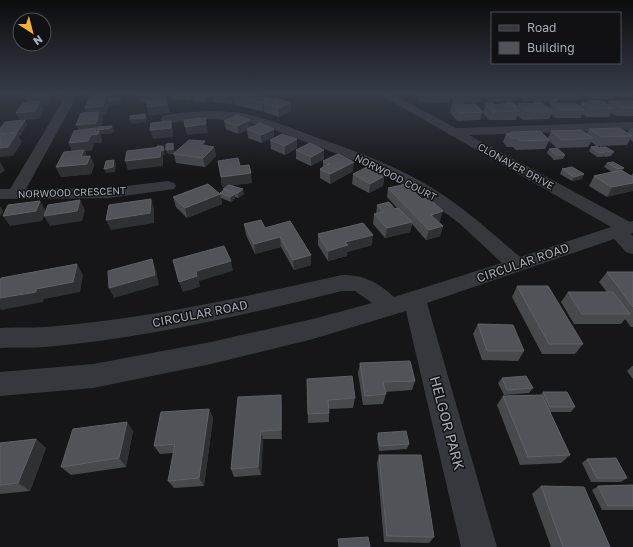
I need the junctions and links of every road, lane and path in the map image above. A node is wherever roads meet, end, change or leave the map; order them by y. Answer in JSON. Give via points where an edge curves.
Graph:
{"nodes":[{"id":1,"x":56,"y":120,"type":"edge"},
{"id":2,"x":254,"y":120,"type":"edge"},
{"id":3,"x":432,"y":120,"type":"edge"},
{"id":4,"x":633,"y":126,"type":"edge"},
{"id":5,"x":455,"y":132,"type":"junction"},
{"id":6,"x":168,"y":186,"type":"dead end"},
{"id":7,"x":8,"y":194,"type":"edge"},
{"id":8,"x":628,"y":234,"type":"edge"},
{"id":9,"x":517,"y":265,"type":"junction"},
{"id":10,"x":402,"y":303,"type":"junction"},
{"id":11,"x":0,"y":338,"type":"edge"},
{"id":12,"x":0,"y":384,"type":"edge"},
{"id":13,"x":479,"y":547,"type":"edge"}],
"edges":[{"from":1,"to":7,"type":"street"},
{"from":2,"to":9,"type":"street","name":"NORWOOD COURT","via":[[356,156],[414,185],[448,205]]},
{"from":3,"to":5,"type":"street","name":"CLONAVER DRIVE"},
{"from":4,"to":5,"type":"street"},
{"from":5,"to":8,"type":"street","name":"CLONAVER DRIVE"},
{"from":6,"to":7,"type":"street","name":"NORWOOD CRESCENT","via":[[109,193]]},
{"from":8,"to":9,"type":"street","name":"CIRCULAR ROAD"},
{"from":9,"to":10,"type":"street","name":"CIRCULAR ROAD"},
{"from":10,"to":11,"type":"street","name":"CIRCULAR ROAD","via":[[379,296],[356,283],[342,283],[248,305],[142,325],[50,337]]},
{"from":10,"to":12,"type":"street","name":"CIRCULAR ROAD","via":[[313,329],[211,353],[93,376]]},
{"from":10,"to":13,"type":"street","name":"HELGOR PARK"}]}
